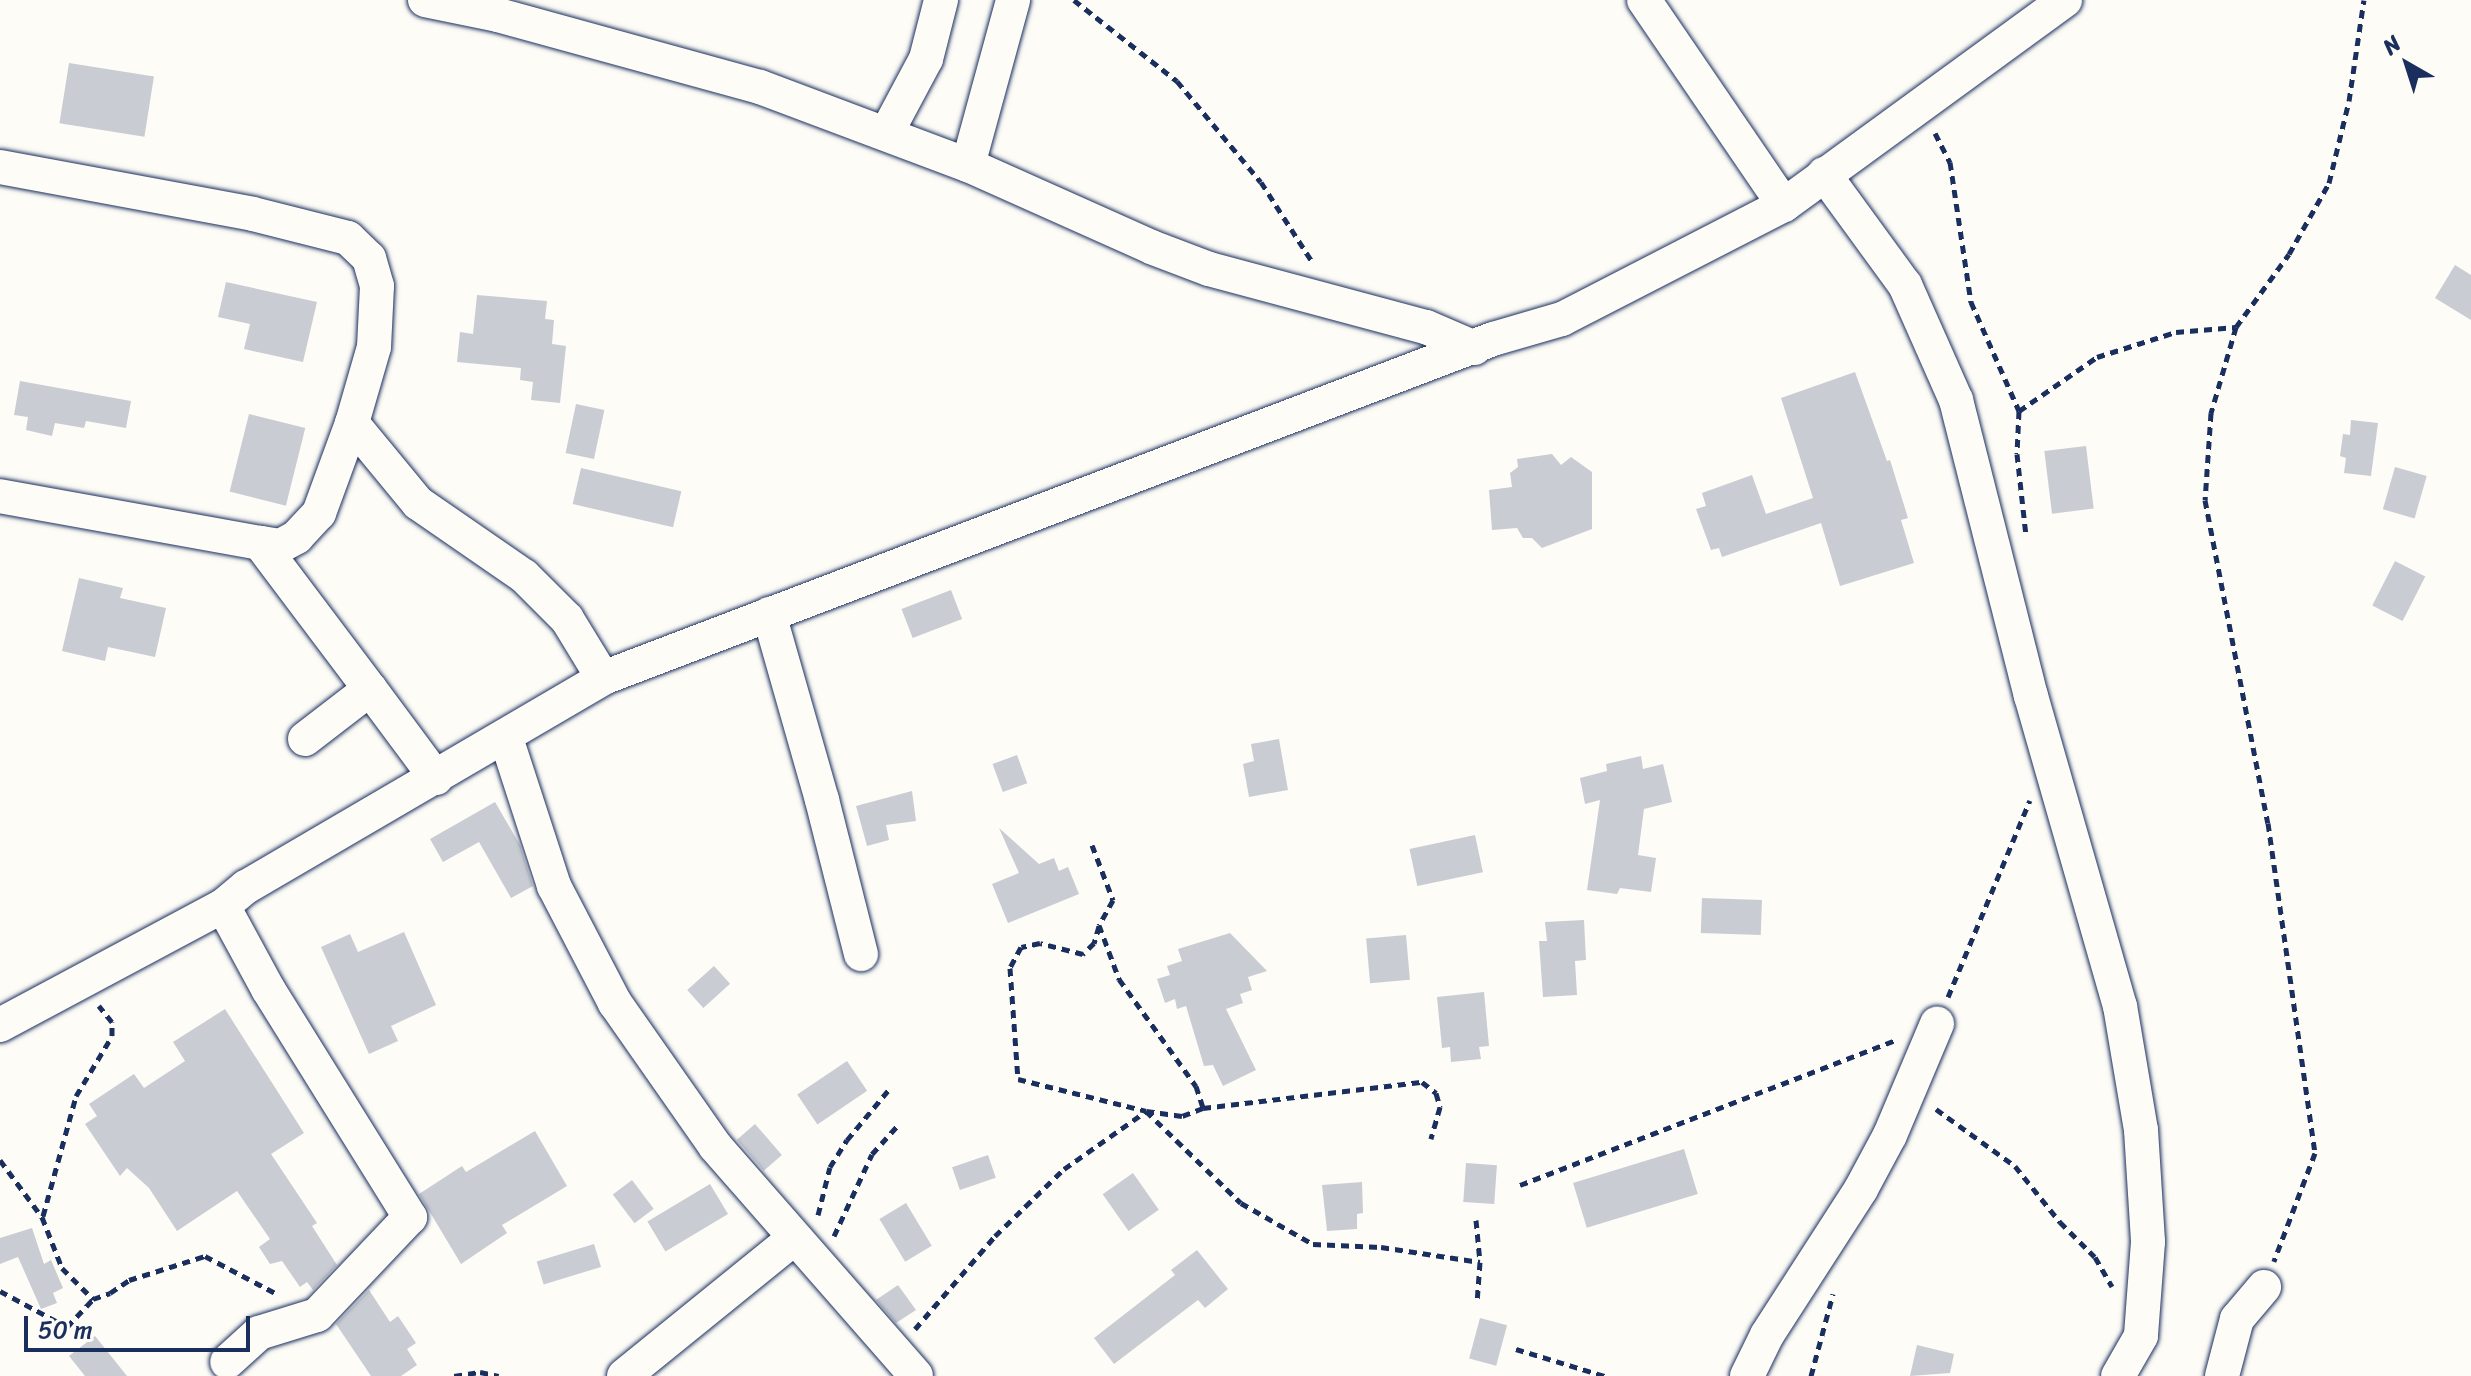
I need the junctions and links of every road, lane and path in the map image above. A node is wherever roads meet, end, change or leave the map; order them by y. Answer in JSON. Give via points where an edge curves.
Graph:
{"nodes":[{"id":1,"x":425,"y":0,"type":"edge"},
{"id":2,"x":941,"y":0,"type":"edge"},
{"id":3,"x":1013,"y":0,"type":"edge"},
{"id":4,"x":1074,"y":0,"type":"edge"},
{"id":5,"x":1644,"y":0,"type":"edge"},
{"id":6,"x":2065,"y":0,"type":"edge"},
{"id":7,"x":2364,"y":0,"type":"edge"},
{"id":8,"x":1919,"y":103,"type":"junction"},
{"id":9,"x":887,"y":132,"type":"junction"},
{"id":10,"x":968,"y":165,"type":"junction"},
{"id":11,"x":0,"y":167,"type":"edge"},
{"id":12,"x":1824,"y":174,"type":"junction"},
{"id":13,"x":1784,"y":205,"type":"junction"},
{"id":14,"x":1340,"y":304,"type":"junction"},
{"id":15,"x":2236,"y":327,"type":"junction"},
{"id":16,"x":1475,"y":348,"type":"junction"},
{"id":17,"x":2019,"y":411,"type":"junction"},
{"id":18,"x":352,"y":423,"type":"junction"},
{"id":19,"x":0,"y":496,"type":"edge"},
{"id":20,"x":260,"y":543,"type":"junction"},
{"id":21,"x":2027,"y":546,"type":"dead end"},
{"id":22,"x":769,"y":614,"type":"junction"},
{"id":23,"x":603,"y":678,"type":"junction"},
{"id":24,"x":370,"y":689,"type":"junction"},
{"id":25,"x":506,"y":738,"type":"junction"},
{"id":26,"x":305,"y":739,"type":"dead end"},
{"id":27,"x":2054,"y":772,"type":"junction"},
{"id":28,"x":436,"y":778,"type":"junction"},
{"id":29,"x":1092,"y":845,"type":"dead end"},
{"id":30,"x":223,"y":906,"type":"junction"},
{"id":31,"x":1099,"y":925,"type":"junction"},
{"id":32,"x":861,"y":954,"type":"dead end"},
{"id":33,"x":80,"y":983,"type":"junction"},
{"id":34,"x":1937,"y":1024,"type":"junction"},
{"id":35,"x":0,"y":1025,"type":"edge"},
{"id":36,"x":1911,"y":1085,"type":"junction"},
{"id":37,"x":891,"y":1087,"type":"dead end"},
{"id":38,"x":1203,"y":1108,"type":"junction"},
{"id":39,"x":1146,"y":1111,"type":"junction"},
{"id":40,"x":899,"y":1124,"type":"dead end"},
{"id":41,"x":1431,"y":1139,"type":"dead end"},
{"id":42,"x":0,"y":1160,"type":"edge"},
{"id":43,"x":1520,"y":1185,"type":"dead end"},
{"id":44,"x":42,"y":1217,"type":"junction"},
{"id":45,"x":1476,"y":1220,"type":"dead end"},
{"id":46,"x":807,"y":1255,"type":"junction"},
{"id":47,"x":1480,"y":1262,"type":"junction"},
{"id":48,"x":2264,"y":1287,"type":"joint"},
{"id":49,"x":0,"y":1291,"type":"edge"},
{"id":50,"x":93,"y":1299,"type":"junction"},
{"id":51,"x":1477,"y":1303,"type":"dead end"},
{"id":52,"x":317,"y":1315,"type":"junction"},
{"id":53,"x":2141,"y":1336,"type":"junction"},
{"id":54,"x":1516,"y":1349,"type":"dead end"},
{"id":55,"x":227,"y":1362,"type":"dead end"},
{"id":56,"x":905,"y":1364,"type":"edge"},
{"id":57,"x":454,"y":1376,"type":"edge"},
{"id":58,"x":499,"y":1376,"type":"edge"},
{"id":59,"x":624,"y":1376,"type":"edge"},
{"id":60,"x":1605,"y":1376,"type":"edge"},
{"id":61,"x":1747,"y":1376,"type":"edge"},
{"id":62,"x":2118,"y":1376,"type":"edge"},
{"id":63,"x":2222,"y":1376,"type":"edge"}],
"edges":[{"from":1,"to":9,"type":"street","via":[[617,46],[760,87]]},
{"from":2,"to":9,"type":"street","via":[[926,59]]},
{"from":3,"to":10,"type":"street"},
{"from":4,"to":14,"type":"path","via":[[1177,81],[1261,182]]},
{"from":5,"to":13,"type":"street"},
{"from":6,"to":8,"type":"street"},
{"from":7,"to":15,"type":"path","via":[[2349,101],[2329,183],[2289,254]]},
{"from":8,"to":12,"type":"street"},
{"from":8,"to":17,"type":"path","via":[[1950,162],[1971,302]]},
{"from":9,"to":10,"type":"street"},
{"from":10,"to":14,"type":"street","via":[[1209,269]]},
{"from":11,"to":18,"type":"street","via":[[253,214],[348,238],[369,258],[377,286],[374,347]]},
{"from":12,"to":13,"type":"street"},
{"from":12,"to":27,"type":"street","via":[[1905,285],[1956,400]]},
{"from":13,"to":16,"type":"street","via":[[1562,319]]},
{"from":14,"to":16,"type":"street","via":[[1426,327]]},
{"from":15,"to":17,"type":"path","via":[[2176,332],[2097,357]]},
{"from":15,"to":48,"type":"path","via":[[2211,413],[2205,500],[2268,823],[2315,1153]]},
{"from":16,"to":22,"type":"street"},
{"from":17,"to":21,"type":"path","via":[[2017,454]]},
{"from":18,"to":20,"type":"street","via":[[319,513],[297,537],[280,546]]},
{"from":18,"to":23,"type":"street","via":[[418,503],[524,576],[567,619]]},
{"from":19,"to":20,"type":"street"},
{"from":20,"to":24,"type":"street"},
{"from":22,"to":23,"type":"street"},
{"from":22,"to":32,"type":"street"},
{"from":23,"to":25,"type":"street"},
{"from":24,"to":26,"type":"street"},
{"from":24,"to":28,"type":"street"},
{"from":25,"to":28,"type":"street"},
{"from":25,"to":46,"type":"street","via":[[554,886],[615,1003],[715,1146]]},
{"from":27,"to":34,"type":"path","via":[[2026,804]]},
{"from":27,"to":53,"type":"street","via":[[2120,1006],[2141,1130],[2148,1242]]},
{"from":28,"to":30,"type":"street","via":[[246,887]]},
{"from":29,"to":31,"type":"path","via":[[1113,900]]},
{"from":30,"to":33,"type":"street"},
{"from":30,"to":52,"type":"street","via":[[268,989],[410,1217]]},
{"from":31,"to":38,"type":"path","via":[[1119,979],[1196,1086]]},
{"from":31,"to":39,"type":"path","via":[[1094,943],[1083,954],[1040,943],[1021,947],[1010,968],[1018,1079]]},
{"from":33,"to":35,"type":"street"},
{"from":33,"to":44,"type":"path","via":[[112,1022],[112,1036],[76,1096]]},
{"from":34,"to":36,"type":"street"},
{"from":34,"to":43,"type":"path"},
{"from":36,"to":53,"type":"path","via":[[1934,1108],[2015,1166],[2095,1257]]},
{"from":36,"to":61,"type":"street","via":[[1861,1189],[1767,1335]]},
{"from":37,"to":46,"type":"path","via":[[830,1167]]},
{"from":38,"to":39,"type":"path","via":[[1182,1116]]},
{"from":38,"to":41,"type":"path","via":[[1422,1082],[1436,1093],[1440,1107]]},
{"from":39,"to":47,"type":"path","via":[[1241,1203],[1313,1244],[1381,1247]]},
{"from":39,"to":56,"type":"path","via":[[1064,1169],[1024,1207]]},
{"from":40,"to":46,"type":"path","via":[[872,1154]]},
{"from":42,"to":44,"type":"path"},
{"from":44,"to":50,"type":"path","via":[[62,1268]]},
{"from":45,"to":47,"type":"path"},
{"from":46,"to":56,"type":"street"},
{"from":46,"to":59,"type":"street"},
{"from":47,"to":51,"type":"path"},
{"from":48,"to":63,"type":"street","via":[[2237,1319]]},
{"from":49,"to":50,"type":"path","via":[[67,1327]]},
{"from":50,"to":52,"type":"path","via":[[129,1280],[205,1256]]},
{"from":52,"to":55,"type":"street","via":[[259,1333]]},
{"from":53,"to":62,"type":"street"},
{"from":54,"to":60,"type":"path"},
{"from":57,"to":58,"type":"path"}]}
